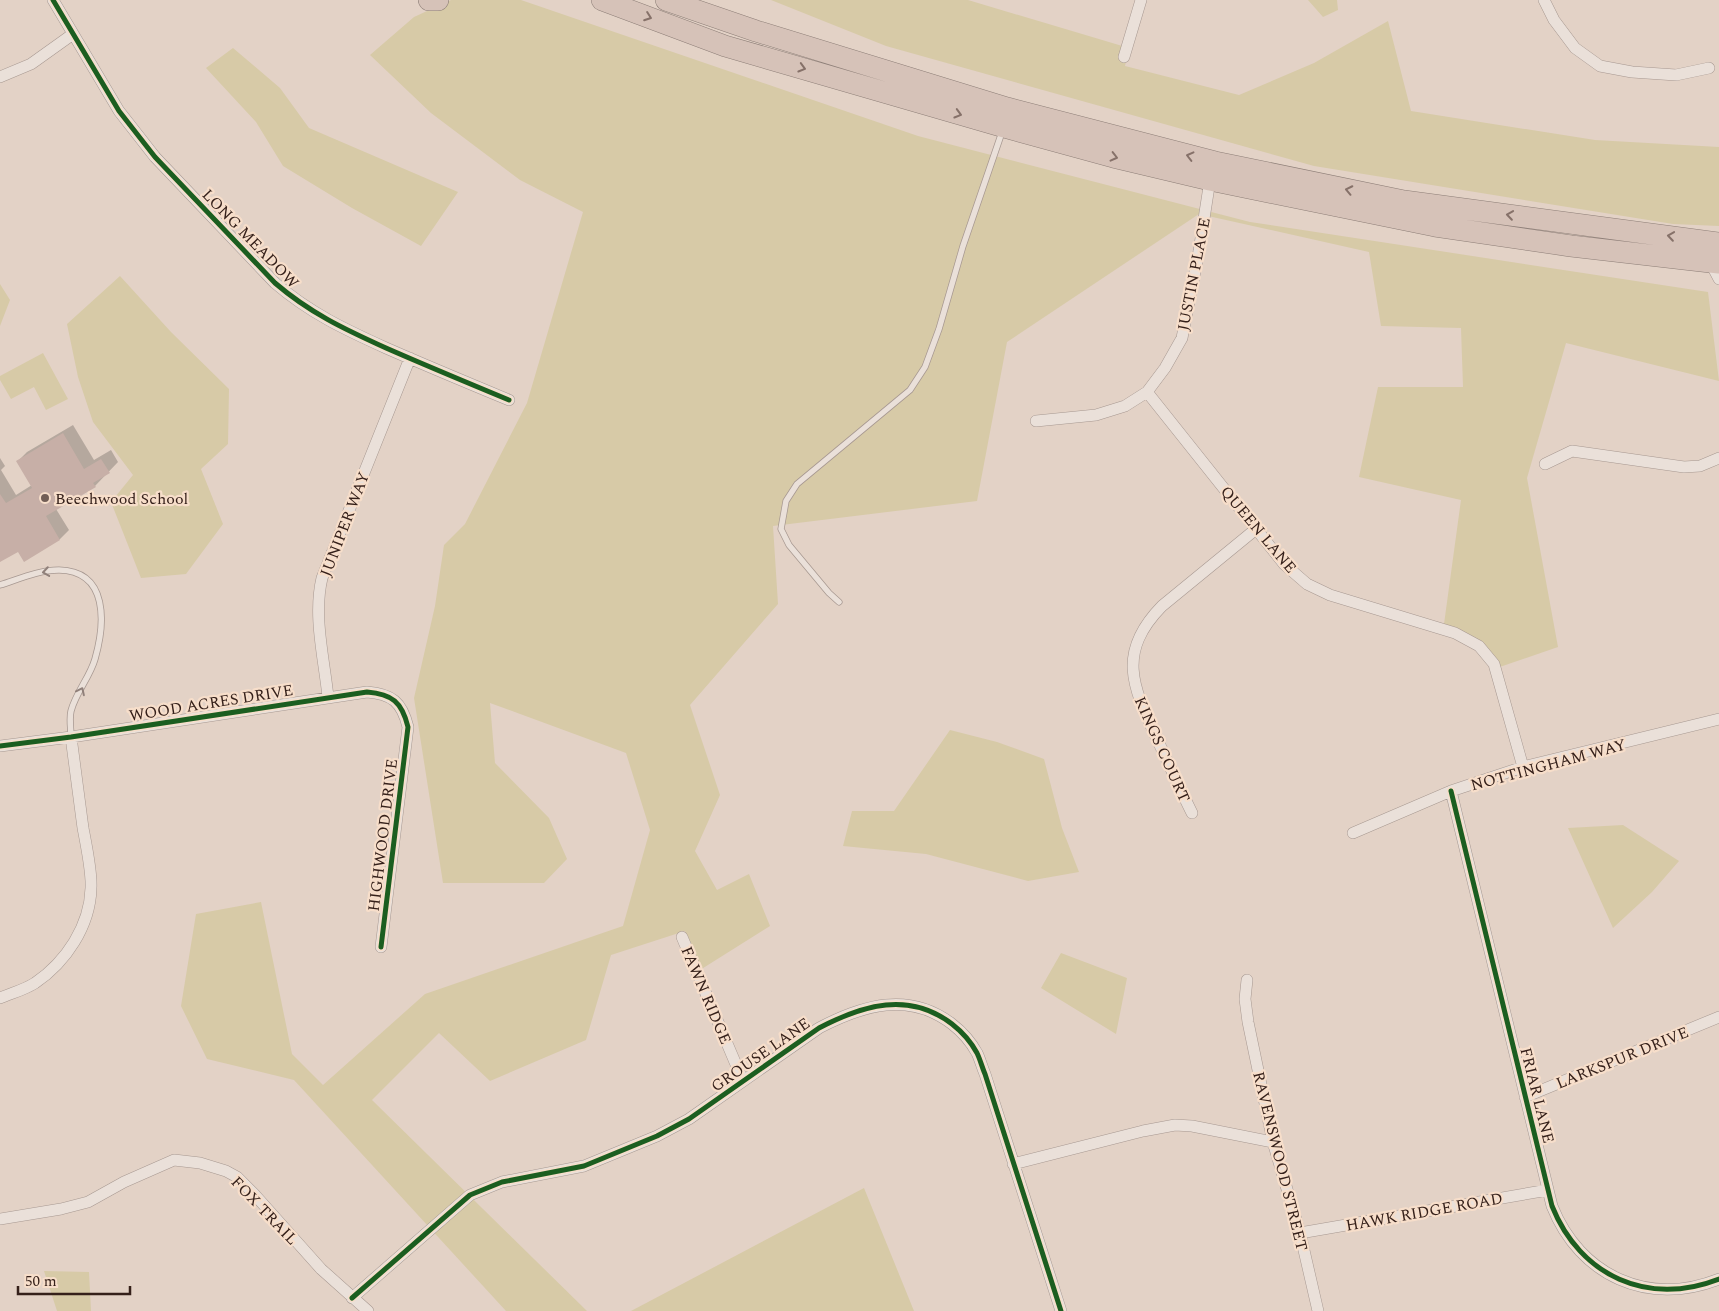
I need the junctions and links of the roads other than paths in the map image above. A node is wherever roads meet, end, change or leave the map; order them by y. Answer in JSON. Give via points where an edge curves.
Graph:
{"nodes":[{"id":1,"x":53,"y":0,"type":"edge"},
{"id":2,"x":429,"y":0,"type":"edge"},
{"id":3,"x":438,"y":0,"type":"edge"},
{"id":4,"x":602,"y":0,"type":"edge"},
{"id":5,"x":666,"y":0,"type":"edge"},
{"id":6,"x":704,"y":0,"type":"edge"},
{"id":7,"x":1141,"y":0,"type":"edge"},
{"id":8,"x":1544,"y":0,"type":"edge"},
{"id":9,"x":756,"y":31,"type":"junction"},
{"id":10,"x":73,"y":34,"type":"junction"},
{"id":11,"x":1124,"y":57,"type":"dead end"},
{"id":12,"x":1709,"y":68,"type":"dead end"},
{"id":13,"x":0,"y":77,"type":"edge"},
{"id":14,"x":1004,"y":127,"type":"junction"},
{"id":15,"x":1210,"y":180,"type":"junction"},
{"id":16,"x":1719,"y":243,"type":"edge"},
{"id":17,"x":1716,"y":268,"type":"edge"},
{"id":18,"x":410,"y":358,"type":"junction"},
{"id":19,"x":1147,"y":392,"type":"junction"},
{"id":20,"x":510,"y":400,"type":"dead end"},
{"id":21,"x":1036,"y":421,"type":"dead end"},
{"id":22,"x":1719,"y":458,"type":"edge"},
{"id":23,"x":1545,"y":464,"type":"dead end"},
{"id":24,"x":1256,"y":529,"type":"junction"},
{"id":25,"x":0,"y":585,"type":"edge"},
{"id":26,"x":839,"y":602,"type":"dead end"},
{"id":27,"x":328,"y":697,"type":"junction"},
{"id":28,"x":1719,"y":720,"type":"edge"},
{"id":29,"x":408,"y":727,"type":"joint"},
{"id":30,"x":71,"y":737,"type":"junction"},
{"id":31,"x":0,"y":746,"type":"edge"},
{"id":32,"x":1523,"y":767,"type":"junction"},
{"id":33,"x":1451,"y":791,"type":"junction"},
{"id":34,"x":1192,"y":813,"type":"dead end"},
{"id":35,"x":1353,"y":833,"type":"dead end"},
{"id":36,"x":682,"y":937,"type":"dead end"},
{"id":37,"x":381,"y":947,"type":"dead end"},
{"id":38,"x":1247,"y":980,"type":"dead end"},
{"id":39,"x":0,"y":998,"type":"edge"},
{"id":40,"x":1719,"y":1016,"type":"edge"},
{"id":41,"x":743,"y":1081,"type":"junction"},
{"id":42,"x":1525,"y":1096,"type":"junction"},
{"id":43,"x":1273,"y":1142,"type":"junction"},
{"id":44,"x":1013,"y":1164,"type":"junction"},
{"id":45,"x":1548,"y":1190,"type":"junction"},
{"id":46,"x":0,"y":1219,"type":"edge"},
{"id":47,"x":1300,"y":1233,"type":"junction"},
{"id":48,"x":1719,"y":1279,"type":"edge"},
{"id":49,"x":352,"y":1298,"type":"junction"},
{"id":50,"x":368,"y":1311,"type":"edge"},
{"id":51,"x":1061,"y":1311,"type":"edge"},
{"id":52,"x":1318,"y":1311,"type":"edge"}],
"edges":[{"from":1,"to":10,"type":"street","name":"LONG MEADOW"},
{"from":2,"to":3,"type":"highway"},
{"from":4,"to":14,"type":"highway","one_way":true,"via":[[725,46]]},
{"from":5,"to":9,"type":"highway"},
{"from":6,"to":9,"type":"highway"},
{"from":7,"to":11,"type":"street"},
{"from":8,"to":12,"type":"street","via":[[1575,48],[1600,66],[1676,75]]},
{"from":16,"to":9,"type":"highway","one_way":true,"via":[[1404,201],[1215,162],[1007,108]]},
{"from":10,"to":13,"type":"street","via":[[31,64]]},
{"from":10,"to":18,"type":"street","name":"LONG MEADOW","via":[[119,111],[155,157],[275,283],[316,314]]},
{"from":14,"to":15,"type":"highway","one_way":true},
{"from":14,"to":26,"type":"lane","via":[[925,367],[910,390],[798,484],[786,501],[781,529],[789,545]]},
{"from":15,"to":17,"type":"highway","via":[[1435,226]]},
{"from":15,"to":19,"type":"street","name":"JUSTIN PLACE","via":[[1182,338],[1166,368]]},
{"from":18,"to":20,"type":"street","name":"LONG MEADOW"},
{"from":18,"to":27,"type":"street","name":"JUNIPER WAY","via":[[328,559],[318,594]]},
{"from":19,"to":21,"type":"street","name":"JUSTIN PLACE","via":[[1125,406],[1096,415]]},
{"from":19,"to":24,"type":"street","name":"QUEEN LANE"},
{"from":22,"to":23,"type":"street","via":[[1700,466],[1684,467],[1572,451]]},
{"from":24,"to":32,"type":"street","name":"QUEEN LANE","via":[[1284,564],[1307,584],[1330,595],[1455,633],[1479,646],[1494,664]]},
{"from":24,"to":34,"type":"street","name":"KINGS COURT","via":[[1162,606],[1141,632],[1136,648],[1134,682],[1140,702]]},
{"from":30,"to":25,"type":"lane","one_way":true,"via":[[71,712],[93,666],[97,649],[101,614],[98,592],[85,578],[59,570],[33,574]]},
{"from":27,"to":29,"type":"street","name":"WOOD ACRES DRIVE","via":[[381,693],[402,709]]},
{"from":27,"to":30,"type":"street","name":"WOOD ACRES DRIVE"},
{"from":28,"to":32,"type":"street","name":"NOTTINGHAM WAY"},
{"from":29,"to":37,"type":"street","name":"HIGHWOOD DRIVE"},
{"from":30,"to":31,"type":"street","name":"WOOD ACRES DRIVE"},
{"from":30,"to":39,"type":"street","via":[[92,887],[87,913],[70,948],[54,968],[22,990]]},
{"from":32,"to":33,"type":"street","name":"NOTTINGHAM WAY"},
{"from":33,"to":35,"type":"street","name":"NOTTINGHAM WAY"},
{"from":33,"to":42,"type":"street","name":"FRIAR LANE"},
{"from":36,"to":41,"type":"street","name":"FAWN RIDGE"},
{"from":38,"to":43,"type":"street","name":"RAVENSWOOD STREET","via":[[1248,1022]]},
{"from":40,"to":42,"type":"street","name":"LARKSPUR DRIVE"},
{"from":41,"to":44,"type":"street","name":"GROUSE LANE","via":[[819,1028],[842,1016],[876,1005],[896,1004],[925,1009],[958,1029],[976,1052]]},
{"from":41,"to":49,"type":"street","name":"GROUSE LANE","via":[[689,1119],[657,1136],[584,1166],[502,1182],[470,1195]]},
{"from":42,"to":45,"type":"street","name":"FRIAR LANE"},
{"from":43,"to":44,"type":"street","via":[[1175,1125]]},
{"from":43,"to":47,"type":"street","name":"RAVENSWOOD STREET"},
{"from":44,"to":51,"type":"street","name":"GROUSE LANE"},
{"from":45,"to":47,"type":"street","name":"HAWK RIDGE ROAD"},
{"from":45,"to":48,"type":"street","name":"FRIAR LANE","via":[[1558,1220],[1571,1242],[1589,1261],[1610,1275],[1634,1285],[1660,1290],[1686,1289]]},
{"from":46,"to":49,"type":"street","name":"FOX TRAIL","via":[[88,1202],[174,1160],[200,1163],[237,1177]]},
{"from":47,"to":52,"type":"street","name":"RAVENSWOOD STREET"},
{"from":49,"to":50,"type":"street","name":"FOX TRAIL"}]}
